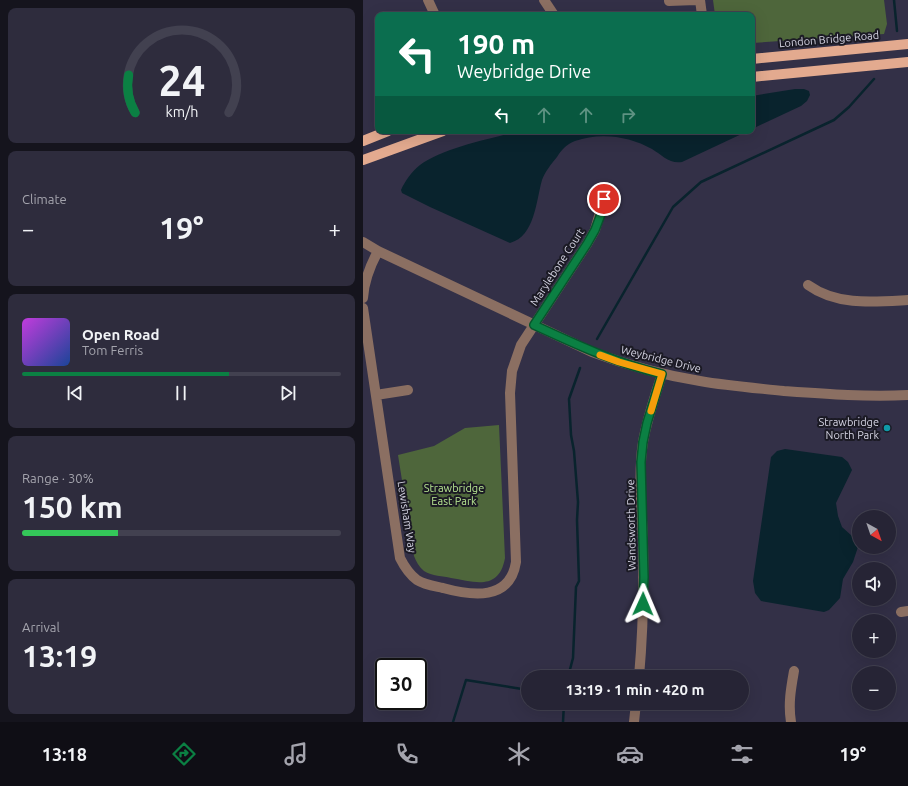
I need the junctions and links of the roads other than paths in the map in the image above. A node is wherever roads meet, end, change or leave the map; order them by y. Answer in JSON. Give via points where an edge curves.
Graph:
{"nodes":[{"id":1,"x":428,"y":0,"type":"edge"},
{"id":2,"x":544,"y":0,"type":"edge"},
{"id":3,"x":696,"y":0,"type":"edge"},
{"id":4,"x":700,"y":0,"type":"edge"},
{"id":5,"x":669,"y":1,"type":"dead end"},
{"id":6,"x":434,"y":12,"type":"edge"},
{"id":7,"x":552,"y":12,"type":"edge"},
{"id":8,"x":702,"y":12,"type":"edge"},
{"id":9,"x":908,"y":44,"type":"edge"},
{"id":10,"x":755,"y":58,"type":"edge"},
{"id":11,"x":908,"y":62,"type":"edge"},
{"id":12,"x":755,"y":77,"type":"edge"},
{"id":13,"x":380,"y":134,"type":"edge"},
{"id":14,"x":435,"y":134,"type":"edge"},
{"id":15,"x":363,"y":141,"type":"edge"},
{"id":16,"x":363,"y":160,"type":"edge"},
{"id":17,"x":604,"y":199,"type":"dead end"},
{"id":18,"x":363,"y":242,"type":"edge"},
{"id":19,"x":379,"y":251,"type":"junction"},
{"id":20,"x":808,"y":286,"type":"dead end"},
{"id":21,"x":363,"y":298,"type":"edge"},
{"id":22,"x":908,"y":300,"type":"edge"},
{"id":23,"x":363,"y":308,"type":"edge"},
{"id":24,"x":534,"y":325,"type":"junction"},
{"id":25,"x":662,"y":374,"type":"junction"},
{"id":26,"x":408,"y":390,"type":"dead end"},
{"id":27,"x":376,"y":395,"type":"junction"},
{"id":28,"x":908,"y":395,"type":"edge"},
{"id":29,"x":639,"y":670,"type":"edge"},
{"id":30,"x":794,"y":671,"type":"dead end"},
{"id":31,"x":636,"y":710,"type":"edge"},
{"id":32,"x":635,"y":722,"type":"edge"},
{"id":33,"x":791,"y":722,"type":"edge"}],
"edges":[{"from":1,"to":6,"type":"street"},
{"from":2,"to":7,"type":"street"},
{"from":3,"to":5,"type":"street"},
{"from":4,"to":8,"type":"street"},
{"from":9,"to":10,"type":"main road","name":"London Bridge Road"},
{"from":11,"to":12,"type":"main road"},
{"from":13,"to":15,"type":"main road"},
{"from":14,"to":16,"type":"main road"},
{"from":17,"to":24,"type":"street","name":"Marylebone Court","via":[[599,220],[587,244]]},
{"from":18,"to":19,"type":"street","name":"Weybridge Drive"},
{"from":19,"to":21,"type":"street","via":[[366,277]]},
{"from":19,"to":24,"type":"street","name":"Weybridge Drive"},
{"from":20,"to":22,"type":"street","via":[[825,296],[836,298],[873,302]]},
{"from":23,"to":27,"type":"street","name":"Lewisham Way"},
{"from":24,"to":25,"type":"street","name":"Weybridge Drive","via":[[592,352]]},
{"from":24,"to":27,"type":"street","name":"Lewisham Way","via":[[521,345],[510,382],[516,562],[512,577],[494,592],[455,591],[424,584],[404,566],[400,558]]},
{"from":25,"to":28,"type":"street","name":"Weybridge Drive","via":[[731,386],[822,394],[863,397]]},
{"from":25,"to":29,"type":"street","name":"Wandsworth Drive","via":[[647,423],[641,462],[644,577]]},
{"from":26,"to":27,"type":"street"},
{"from":30,"to":33,"type":"street","via":[[789,699]]},
{"from":31,"to":32,"type":"street"}]}
